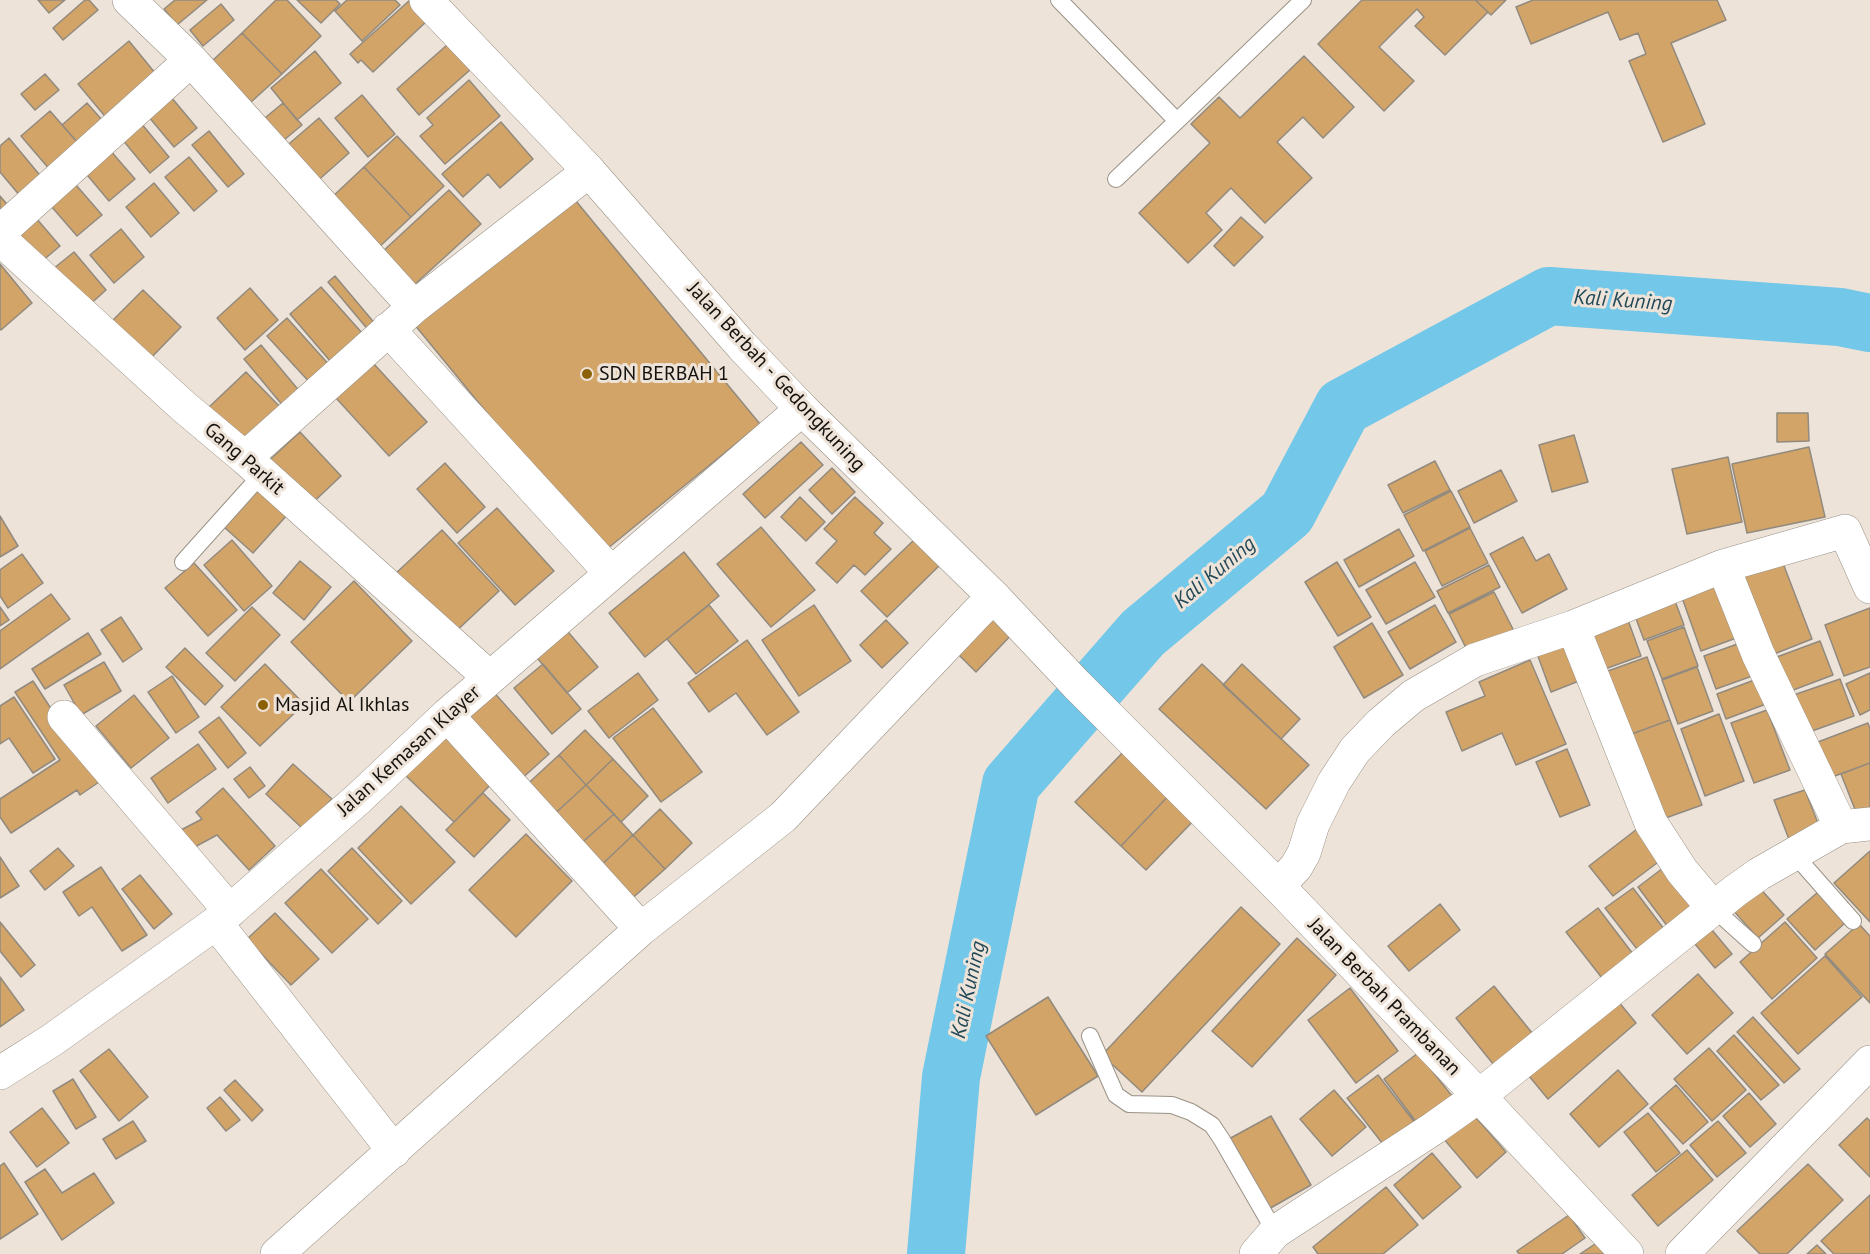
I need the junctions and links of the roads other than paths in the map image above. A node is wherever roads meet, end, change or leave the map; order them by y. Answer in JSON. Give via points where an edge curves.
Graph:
{"nodes":[{"id":1,"x":129,"y":0,"type":"edge"},
{"id":2,"x":426,"y":0,"type":"edge"},
{"id":3,"x":1059,"y":0,"type":"edge"},
{"id":4,"x":1303,"y":0,"type":"edge"},
{"id":5,"x":191,"y":60,"type":"junction"},
{"id":6,"x":1177,"y":121,"type":"junction"},
{"id":7,"x":589,"y":171,"type":"junction"},
{"id":8,"x":1116,"y":179,"type":"dead end"},
{"id":9,"x":0,"y":232,"type":"edge"},
{"id":10,"x":0,"y":239,"type":"edge"},
{"id":11,"x":414,"y":307,"type":"junction"},
{"id":12,"x":388,"y":329,"type":"junction"},
{"id":13,"x":802,"y":409,"type":"junction"},
{"id":14,"x":253,"y":466,"type":"junction"},
{"id":15,"x":1857,"y":532,"type":"edge"},
{"id":16,"x":183,"y":562,"type":"dead end"},
{"id":17,"x":1723,"y":566,"type":"junction"},
{"id":18,"x":611,"y":573,"type":"junction"},
{"id":19,"x":1870,"y":587,"type":"edge"},
{"id":20,"x":994,"y":597,"type":"junction"},
{"id":21,"x":1573,"y":627,"type":"junction"},
{"id":22,"x":490,"y":678,"type":"junction"},
{"id":23,"x":447,"y":715,"type":"junction"},
{"id":24,"x":64,"y":717,"type":"dead end"},
{"id":25,"x":1137,"y":744,"type":"joint"},
{"id":26,"x":1855,"y":825,"type":"edge"},
{"id":27,"x":1794,"y":854,"type":"junction"},
{"id":28,"x":1278,"y":886,"type":"junction"},
{"id":29,"x":1714,"y":909,"type":"junction"},
{"id":30,"x":223,"y":917,"type":"junction"},
{"id":31,"x":1853,"y":921,"type":"dead end"},
{"id":32,"x":641,"y":929,"type":"junction"},
{"id":33,"x":1753,"y":944,"type":"dead end"},
{"id":34,"x":1090,"y":1036,"type":"dead end"},
{"id":35,"x":1870,"y":1062,"type":"edge"},
{"id":36,"x":0,"y":1073,"type":"edge"},
{"id":37,"x":1479,"y":1096,"type":"junction"},
{"id":38,"x":394,"y":1150,"type":"junction"},
{"id":39,"x":1265,"y":1243,"type":"edge"},
{"id":40,"x":277,"y":1254,"type":"edge"},
{"id":41,"x":1627,"y":1254,"type":"edge"},
{"id":42,"x":1682,"y":1254,"type":"edge"}],
"edges":[{"from":1,"to":5,"type":"street"},
{"from":2,"to":7,"type":"street","name":"Jalan Berbah - Gedongkuning"},
{"from":3,"to":6,"type":"lane"},
{"from":4,"to":6,"type":"lane"},
{"from":5,"to":9,"type":"street"},
{"from":5,"to":11,"type":"street"},
{"from":6,"to":8,"type":"lane"},
{"from":7,"to":11,"type":"street"},
{"from":7,"to":13,"type":"street","name":"Jalan Berbah - Gedongkuning"},
{"from":10,"to":14,"type":"street","name":"Gang Parkit"},
{"from":11,"to":12,"type":"street"},
{"from":12,"to":14,"type":"street"},
{"from":12,"to":18,"type":"street"},
{"from":13,"to":18,"type":"street","name":"Jalan Kemasan Klayer"},
{"from":13,"to":20,"type":"street","name":"Jalan Berbah - Gedongkuning"},
{"from":14,"to":16,"type":"lane"},
{"from":14,"to":22,"type":"street","name":"Gang Parkit"},
{"from":15,"to":17,"type":"street"},
{"from":15,"to":19,"type":"street"},
{"from":17,"to":21,"type":"street"},
{"from":17,"to":26,"type":"street","via":[[1758,654]]},
{"from":18,"to":22,"type":"street","name":"Jalan Kemasan Klayer"},
{"from":20,"to":25,"type":"street","name":"Jalan Berbah - Gedongkuning"},
{"from":20,"to":32,"type":"street","via":[[783,817]]},
{"from":21,"to":28,"type":"street","via":[[1475,660],[1413,696],[1381,723],[1355,750],[1334,782],[1304,853]]},
{"from":21,"to":29,"type":"street","via":[[1651,823],[1682,871]]},
{"from":22,"to":23,"type":"street","name":"Jalan Kemasan Klayer"},
{"from":23,"to":30,"type":"street","name":"Jalan Kemasan Klayer"},
{"from":23,"to":32,"type":"street"},
{"from":24,"to":30,"type":"street"},
{"from":25,"to":28,"type":"street","name":"Jalan Berbah Prambanan"},
{"from":26,"to":27,"type":"street"},
{"from":27,"to":29,"type":"street","via":[[1759,874]]},
{"from":27,"to":31,"type":"lane"},
{"from":28,"to":37,"type":"street","name":"Jalan Berbah Prambanan"},
{"from":29,"to":33,"type":"lane"},
{"from":29,"to":37,"type":"street"},
{"from":30,"to":36,"type":"street","name":"Jalan Kemasan Klayer"},
{"from":30,"to":38,"type":"street"},
{"from":32,"to":38,"type":"street"},
{"from":34,"to":39,"type":"lane","via":[[1116,1095],[1129,1104],[1172,1105],[1212,1125]]},
{"from":35,"to":42,"type":"street"},
{"from":37,"to":39,"type":"street"},
{"from":37,"to":41,"type":"street","name":"Jalan Berbah Prambanan"},
{"from":38,"to":40,"type":"street"}]}
